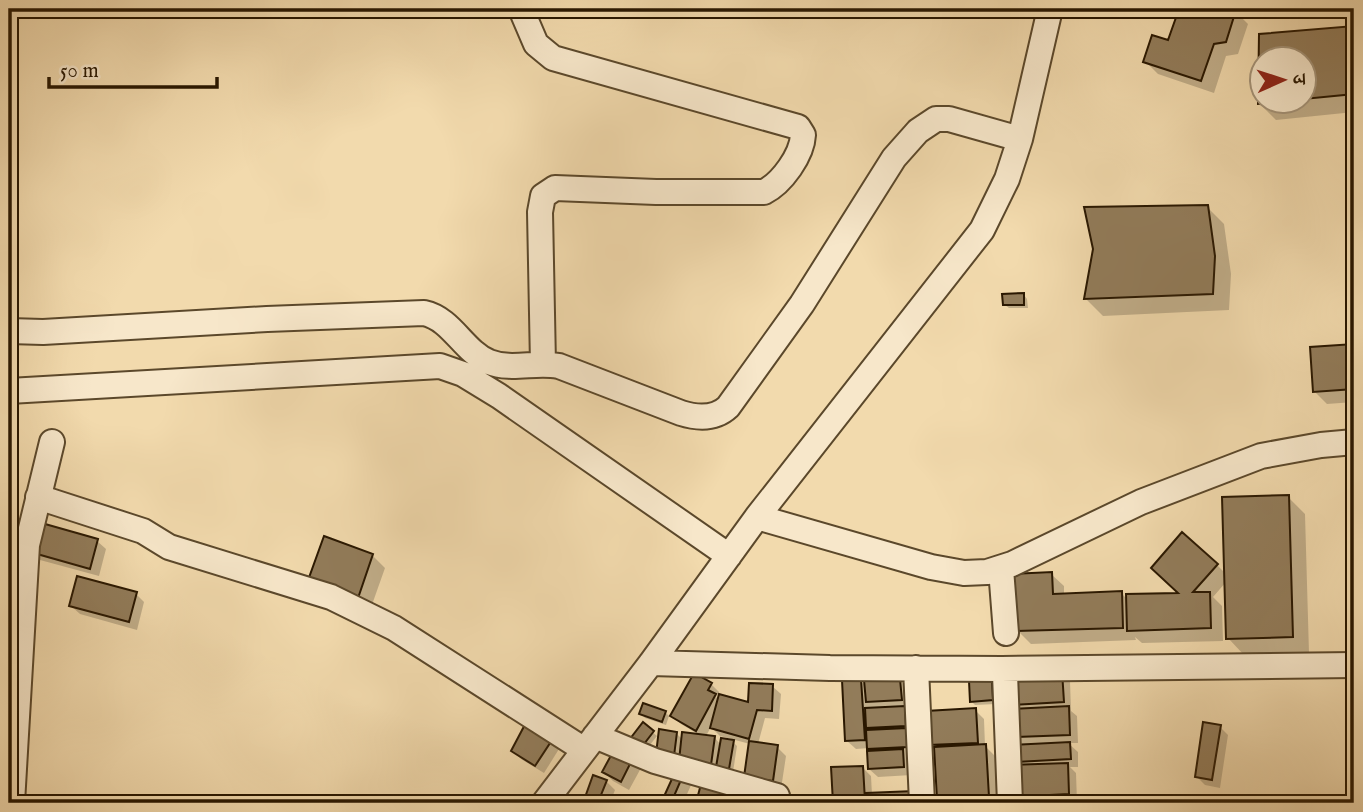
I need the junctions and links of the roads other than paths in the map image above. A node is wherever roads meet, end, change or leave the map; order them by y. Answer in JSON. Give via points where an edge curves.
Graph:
{"nodes":[{"id":1,"x":522,"y":9,"type":"edge"},
{"id":2,"x":1051,"y":9,"type":"edge"},
{"id":3,"x":1020,"y":139,"type":"junction"},
{"id":4,"x":9,"y":331,"type":"edge"},
{"id":5,"x":544,"y":364,"type":"junction"},
{"id":6,"x":9,"y":391,"type":"edge"},
{"id":7,"x":52,"y":442,"type":"dead end"},
{"id":8,"x":1354,"y":442,"type":"edge"},
{"id":9,"x":38,"y":497,"type":"junction"},
{"id":10,"x":757,"y":517,"type":"junction"},
{"id":11,"x":729,"y":556,"type":"junction"},
{"id":12,"x":1001,"y":569,"type":"junction"},
{"id":13,"x":1006,"y":633,"type":"dead end"},
{"id":14,"x":651,"y":663,"type":"junction"},
{"id":15,"x":1354,"y":665,"type":"edge"},
{"id":16,"x":916,"y":668,"type":"junction"},
{"id":17,"x":1002,"y":669,"type":"junction"},
{"id":18,"x":589,"y":742,"type":"junction"},
{"id":19,"x":777,"y":796,"type":"dead end"},
{"id":20,"x":12,"y":803,"type":"edge"},
{"id":21,"x":544,"y":803,"type":"edge"},
{"id":22,"x":922,"y":803,"type":"edge"},
{"id":23,"x":1010,"y":803,"type":"edge"}],
"edges":[{"from":1,"to":5,"type":"street","via":[[536,44],[553,58],[743,110],[798,127],[803,135],[800,149],[777,184],[764,192],[565,187],[548,191],[540,212]]},
{"from":2,"to":3,"type":"street"},
{"from":3,"to":5,"type":"street","via":[[949,119],[936,120],[918,131],[894,158],[802,304],[722,412],[690,415]]},
{"from":3,"to":10,"type":"street","via":[[982,230]]},
{"from":4,"to":5,"type":"street","via":[[416,312],[434,315],[491,363],[517,367]]},
{"from":6,"to":11,"type":"street","via":[[440,366],[499,396]]},
{"from":7,"to":9,"type":"street"},
{"from":8,"to":12,"type":"street","via":[[1261,456],[1141,502]]},
{"from":9,"to":18,"type":"street","via":[[143,531],[169,547],[331,597],[394,628]]},
{"from":9,"to":20,"type":"street","via":[[27,545]]},
{"from":10,"to":11,"type":"street"},
{"from":10,"to":12,"type":"street","via":[[932,568],[964,573]]},
{"from":11,"to":14,"type":"street"},
{"from":12,"to":13,"type":"street"},
{"from":14,"to":16,"type":"street"},
{"from":14,"to":18,"type":"street"},
{"from":15,"to":17,"type":"street"},
{"from":16,"to":17,"type":"street"},
{"from":16,"to":22,"type":"street"},
{"from":17,"to":23,"type":"street"},
{"from":18,"to":19,"type":"street"},
{"from":18,"to":21,"type":"street"}]}
